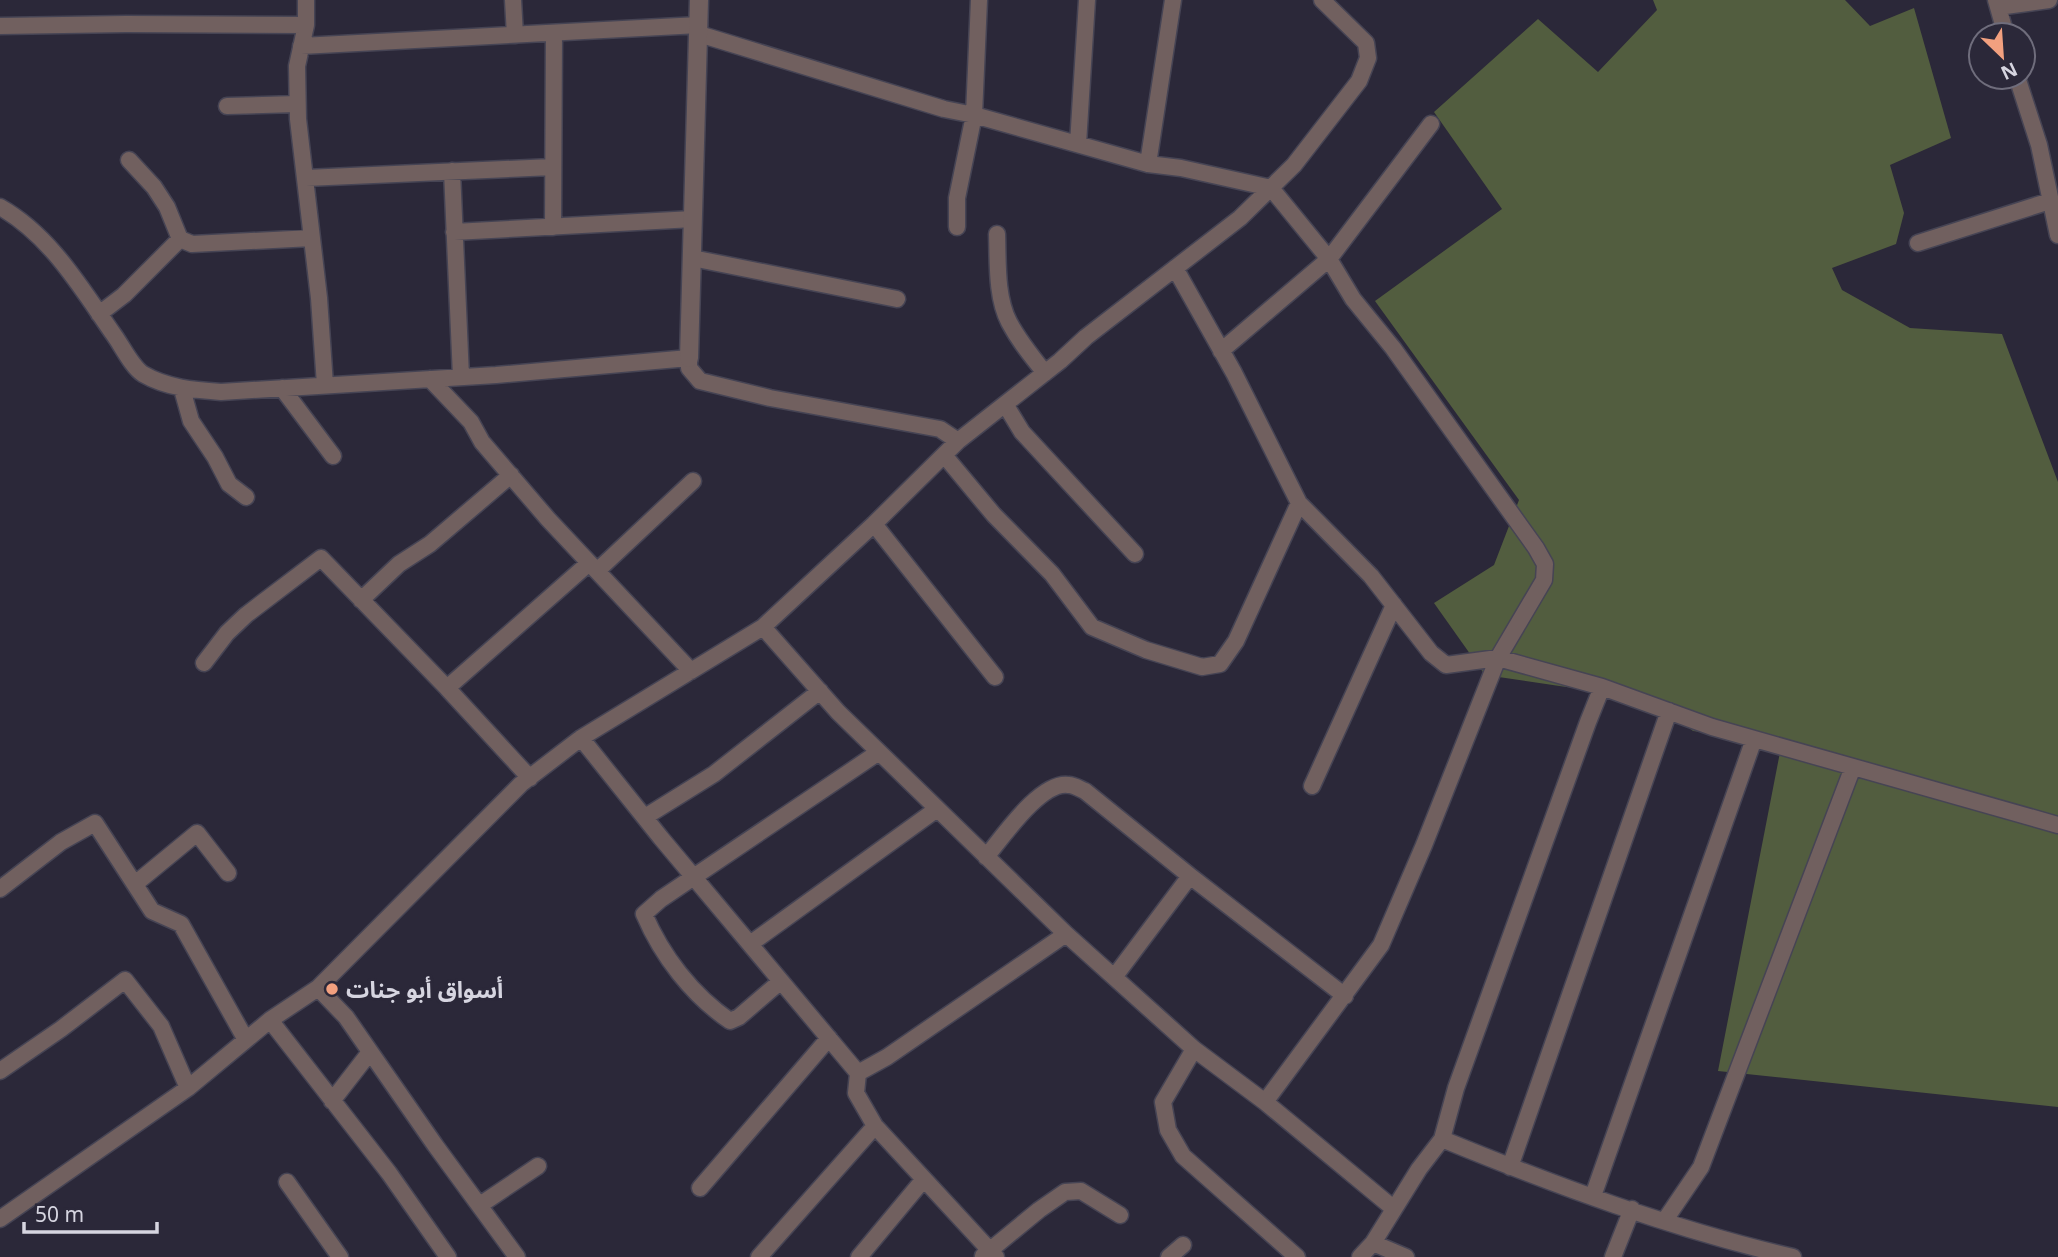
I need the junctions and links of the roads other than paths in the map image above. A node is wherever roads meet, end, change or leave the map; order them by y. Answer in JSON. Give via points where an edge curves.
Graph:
{"nodes":[{"id":1,"x":306,"y":0,"type":"edge"},
{"id":2,"x":513,"y":0,"type":"edge"},
{"id":3,"x":699,"y":0,"type":"edge"},
{"id":4,"x":979,"y":0,"type":"edge"},
{"id":5,"x":1087,"y":0,"type":"edge"},
{"id":6,"x":1173,"y":0,"type":"edge"},
{"id":7,"x":1322,"y":0,"type":"edge"},
{"id":8,"x":2049,"y":0,"type":"edge"},
{"id":9,"x":1997,"y":4,"type":"edge"},
{"id":10,"x":2002,"y":21,"type":"edge"},
{"id":11,"x":306,"y":25,"type":"junction"},
{"id":12,"x":0,"y":26,"type":"edge"},
{"id":13,"x":699,"y":30,"type":"junction"},
{"id":14,"x":555,"y":33,"type":"junction"},
{"id":15,"x":515,"y":35,"type":"junction"},
{"id":16,"x":302,"y":46,"type":"junction"},
{"id":17,"x":2022,"y":91,"type":"edge"},
{"id":18,"x":298,"y":104,"type":"junction"},
{"id":19,"x":227,"y":106,"type":"dead end"},
{"id":20,"x":974,"y":115,"type":"junction"},
{"id":21,"x":1432,"y":124,"type":"dead end"},
{"id":22,"x":1078,"y":144,"type":"junction"},
{"id":23,"x":129,"y":160,"type":"dead end"},
{"id":24,"x":1148,"y":164,"type":"junction"},
{"id":25,"x":552,"y":167,"type":"junction"},
{"id":26,"x":452,"y":171,"type":"junction"},
{"id":27,"x":306,"y":178,"type":"junction"},
{"id":28,"x":1271,"y":188,"type":"junction"},
{"id":29,"x":2050,"y":201,"type":"junction"},
{"id":30,"x":0,"y":207,"type":"edge"},
{"id":31,"x":693,"y":219,"type":"junction"},
{"id":32,"x":553,"y":227,"type":"junction"},
{"id":33,"x":957,"y":227,"type":"dead end"},
{"id":34,"x":454,"y":232,"type":"junction"},
{"id":35,"x":996,"y":234,"type":"dead end"},
{"id":36,"x":2058,"y":235,"type":"edge"},
{"id":37,"x":312,"y":238,"type":"junction"},
{"id":38,"x":180,"y":239,"type":"junction"},
{"id":39,"x":1918,"y":243,"type":"dead end"},
{"id":40,"x":692,"y":258,"type":"junction"},
{"id":41,"x":1329,"y":259,"type":"junction"},
{"id":42,"x":1175,"y":268,"type":"junction"},
{"id":43,"x":897,"y":299,"type":"dead end"},
{"id":44,"x":99,"y":314,"type":"junction"},
{"id":45,"x":1221,"y":351,"type":"junction"},
{"id":46,"x":689,"y":358,"type":"junction"},
{"id":47,"x":1045,"y":373,"type":"junction"},
{"id":48,"x":461,"y":377,"type":"junction"},
{"id":49,"x":430,"y":379,"type":"junction"},
{"id":50,"x":325,"y":385,"type":"junction"},
{"id":51,"x":282,"y":388,"type":"junction"},
{"id":52,"x":182,"y":389,"type":"junction"},
{"id":53,"x":1005,"y":404,"type":"junction"},
{"id":54,"x":958,"y":441,"type":"junction"},
{"id":55,"x":944,"y":455,"type":"junction"},
{"id":56,"x":333,"y":456,"type":"dead end"},
{"id":57,"x":510,"y":475,"type":"junction"},
{"id":58,"x":693,"y":481,"type":"dead end"},
{"id":59,"x":246,"y":497,"type":"dead end"},
{"id":60,"x":1299,"y":503,"type":"junction"},
{"id":61,"x":874,"y":524,"type":"junction"},
{"id":62,"x":1135,"y":554,"type":"dead end"},
{"id":63,"x":593,"y":567,"type":"junction"},
{"id":64,"x":361,"y":600,"type":"junction"},
{"id":65,"x":1394,"y":605,"type":"junction"},
{"id":66,"x":763,"y":627,"type":"junction"},
{"id":67,"x":1498,"y":658,"type":"junction"},
{"id":68,"x":204,"y":663,"type":"dead end"},
{"id":69,"x":691,"y":671,"type":"junction"},
{"id":70,"x":995,"y":677,"type":"dead end"},
{"id":71,"x":1602,"y":687,"type":"junction"},
{"id":72,"x":447,"y":688,"type":"junction"},
{"id":73,"x":820,"y":691,"type":"junction"},
{"id":74,"x":1668,"y":711,"type":"junction"},
{"id":75,"x":582,"y":738,"type":"junction"},
{"id":76,"x":1754,"y":739,"type":"junction"},
{"id":77,"x":879,"y":752,"type":"junction"},
{"id":78,"x":1853,"y":767,"type":"junction"},
{"id":79,"x":530,"y":778,"type":"junction"},
{"id":80,"x":1312,"y":786,"type":"dead end"},
{"id":81,"x":937,"y":809,"type":"junction"},
{"id":82,"x":645,"y":817,"type":"junction"},
{"id":83,"x":2058,"y":825,"type":"edge"},
{"id":84,"x":986,"y":857,"type":"junction"},
{"id":85,"x":228,"y":873,"type":"dead end"},
{"id":86,"x":1190,"y":876,"type":"junction"},
{"id":87,"x":694,"y":877,"type":"junction"},
{"id":88,"x":135,"y":884,"type":"junction"},
{"id":89,"x":0,"y":889,"type":"edge"},
{"id":90,"x":1066,"y":933,"type":"junction"},
{"id":91,"x":750,"y":944,"type":"junction"},
{"id":92,"x":1115,"y":976,"type":"junction"},
{"id":93,"x":781,"y":981,"type":"junction"},
{"id":94,"x":318,"y":988,"type":"junction"},
{"id":95,"x":1345,"y":996,"type":"junction"},
{"id":96,"x":270,"y":1020,"type":"junction"},
{"id":97,"x":829,"y":1038,"type":"junction"},
{"id":98,"x":246,"y":1040,"type":"junction"},
{"id":99,"x":1194,"y":1049,"type":"junction"},
{"id":100,"x":370,"y":1052,"type":"junction"},
{"id":101,"x":0,"y":1071,"type":"edge"},
{"id":102,"x":858,"y":1073,"type":"junction"},
{"id":103,"x":188,"y":1088,"type":"junction"},
{"id":104,"x":332,"y":1101,"type":"junction"},
{"id":105,"x":1265,"y":1102,"type":"junction"},
{"id":106,"x":875,"y":1126,"type":"junction"},
{"id":107,"x":1443,"y":1139,"type":"junction"},
{"id":108,"x":538,"y":1166,"type":"dead end"},
{"id":109,"x":1510,"y":1167,"type":"junction"},
{"id":110,"x":924,"y":1179,"type":"junction"},
{"id":111,"x":287,"y":1182,"type":"dead end"},
{"id":112,"x":699,"y":1188,"type":"dead end"},
{"id":113,"x":1593,"y":1196,"type":"junction"},
{"id":114,"x":480,"y":1205,"type":"junction"},
{"id":115,"x":1393,"y":1208,"type":"junction"},
{"id":116,"x":1632,"y":1209,"type":"junction"},
{"id":117,"x":1120,"y":1215,"type":"dead end"},
{"id":118,"x":0,"y":1219,"type":"edge"},
{"id":119,"x":1665,"y":1220,"type":"junction"},
{"id":120,"x":1373,"y":1244,"type":"junction"},
{"id":121,"x":1183,"y":1245,"type":"dead end"},
{"id":122,"x":1743,"y":1252,"type":"edge"},
{"id":123,"x":989,"y":1255,"type":"edge"},
{"id":124,"x":340,"y":1257,"type":"edge"},
{"id":125,"x":448,"y":1257,"type":"edge"},
{"id":126,"x":517,"y":1257,"type":"edge"},
{"id":127,"x":759,"y":1257,"type":"edge"},
{"id":128,"x":859,"y":1257,"type":"edge"},
{"id":129,"x":1169,"y":1257,"type":"edge"},
{"id":130,"x":1297,"y":1257,"type":"edge"},
{"id":131,"x":1360,"y":1257,"type":"edge"},
{"id":132,"x":1406,"y":1257,"type":"edge"},
{"id":133,"x":1613,"y":1257,"type":"edge"},
{"id":134,"x":1793,"y":1257,"type":"edge"}],
"edges":[{"from":1,"to":11,"type":"street"},
{"from":2,"to":15,"type":"street"},
{"from":3,"to":13,"type":"street"},
{"from":4,"to":20,"type":"street"},
{"from":5,"to":22,"type":"street"},
{"from":6,"to":24,"type":"street"},
{"from":7,"to":28,"type":"street","via":[[1366,43],[1368,58],[1359,81]]},
{"from":8,"to":9,"type":"street"},
{"from":9,"to":10,"type":"street"},
{"from":11,"to":12,"type":"street"},
{"from":11,"to":16,"type":"street"},
{"from":13,"to":14,"type":"street"},
{"from":13,"to":20,"type":"street"},
{"from":13,"to":31,"type":"street"},
{"from":14,"to":15,"type":"street"},
{"from":14,"to":25,"type":"street"},
{"from":15,"to":16,"type":"street"},
{"from":16,"to":18,"type":"street","via":[[297,66]]},
{"from":17,"to":29,"type":"street"},
{"from":18,"to":19,"type":"street"},
{"from":18,"to":27,"type":"street"},
{"from":20,"to":22,"type":"street"},
{"from":20,"to":33,"type":"street","via":[[957,198]]},
{"from":21,"to":41,"type":"street"},
{"from":22,"to":24,"type":"street"},
{"from":23,"to":38,"type":"street","via":[[167,207]]},
{"from":24,"to":28,"type":"street"},
{"from":25,"to":26,"type":"street"},
{"from":25,"to":32,"type":"street"},
{"from":26,"to":27,"type":"street"},
{"from":26,"to":34,"type":"street"},
{"from":27,"to":37,"type":"street"},
{"from":28,"to":41,"type":"street"},
{"from":28,"to":42,"type":"street"},
{"from":29,"to":36,"type":"street"},
{"from":29,"to":39,"type":"street"},
{"from":30,"to":44,"type":"street","via":[[41,237]]},
{"from":31,"to":32,"type":"street"},
{"from":31,"to":40,"type":"street"},
{"from":32,"to":34,"type":"street"},
{"from":34,"to":48,"type":"street"},
{"from":35,"to":47,"type":"street","via":[[1008,321]]},
{"from":37,"to":38,"type":"street","via":[[192,244]]},
{"from":37,"to":50,"type":"street"},
{"from":38,"to":44,"type":"street"},
{"from":40,"to":43,"type":"street"},
{"from":40,"to":46,"type":"street"},
{"from":41,"to":45,"type":"street"},
{"from":41,"to":67,"type":"street","via":[[1353,299],[1393,348],[1545,564],[1544,580]]},
{"from":42,"to":45,"type":"street"},
{"from":42,"to":47,"type":"street"},
{"from":44,"to":52,"type":"street","via":[[141,373]]},
{"from":45,"to":60,"type":"street"},
{"from":46,"to":48,"type":"street"},
{"from":46,"to":54,"type":"street","via":[[689,368],[700,381],[940,429]]},
{"from":47,"to":53,"type":"street"},
{"from":48,"to":49,"type":"street"},
{"from":49,"to":50,"type":"street"},
{"from":49,"to":57,"type":"street","via":[[471,422]]},
{"from":50,"to":51,"type":"street"},
{"from":51,"to":52,"type":"street"},
{"from":51,"to":56,"type":"street"},
{"from":52,"to":59,"type":"street","via":[[191,421],[229,484]]},
{"from":53,"to":54,"type":"street"},
{"from":53,"to":62,"type":"street","via":[[1022,432]]},
{"from":54,"to":55,"type":"street"},
{"from":55,"to":60,"type":"street","via":[[1052,574],[1093,627],[1202,667],[1220,664],[1236,641]]},
{"from":55,"to":61,"type":"street"},
{"from":57,"to":63,"type":"street"},
{"from":57,"to":64,"type":"street","via":[[430,544],[398,564]]},
{"from":58,"to":63,"type":"street"},
{"from":60,"to":65,"type":"street"},
{"from":61,"to":66,"type":"street"},
{"from":61,"to":70,"type":"street"},
{"from":63,"to":69,"type":"street"},
{"from":63,"to":72,"type":"street"},
{"from":64,"to":68,"type":"street","via":[[321,558],[246,615]]},
{"from":64,"to":72,"type":"street"},
{"from":65,"to":67,"type":"street","via":[[1446,665]]},
{"from":65,"to":80,"type":"street"},
{"from":66,"to":69,"type":"street"},
{"from":66,"to":73,"type":"street"},
{"from":67,"to":71,"type":"street"},
{"from":67,"to":95,"type":"street","via":[[1381,945]]},
{"from":69,"to":75,"type":"street"},
{"from":71,"to":74,"type":"street"},
{"from":71,"to":107,"type":"street","via":[[1456,1088]]},
{"from":72,"to":79,"type":"street"},
{"from":73,"to":77,"type":"street"},
{"from":73,"to":82,"type":"street","via":[[714,774]]},
{"from":74,"to":76,"type":"street"},
{"from":74,"to":109,"type":"street"},
{"from":75,"to":79,"type":"street"},
{"from":75,"to":82,"type":"street"},
{"from":76,"to":78,"type":"street"},
{"from":76,"to":113,"type":"street"},
{"from":77,"to":81,"type":"street"},
{"from":77,"to":87,"type":"street"},
{"from":78,"to":83,"type":"street"},
{"from":78,"to":119,"type":"street","via":[[1701,1167]]},
{"from":79,"to":94,"type":"street"},
{"from":81,"to":84,"type":"street"},
{"from":81,"to":91,"type":"street"},
{"from":82,"to":87,"type":"street"},
{"from":84,"to":86,"type":"street","via":[[1020,815],[1049,789],[1067,784],[1085,791]]},
{"from":84,"to":90,"type":"street"},
{"from":85,"to":88,"type":"street","via":[[197,833]]},
{"from":86,"to":92,"type":"street"},
{"from":86,"to":95,"type":"street"},
{"from":87,"to":91,"type":"street"},
{"from":87,"to":93,"type":"street","via":[[644,914],[667,958],[710,1007],[730,1021]]},
{"from":88,"to":89,"type":"street","via":[[95,823],[61,842]]},
{"from":88,"to":98,"type":"street","via":[[152,911],[181,924]]},
{"from":90,"to":92,"type":"street"},
{"from":90,"to":102,"type":"street"},
{"from":91,"to":93,"type":"street"},
{"from":92,"to":99,"type":"street"},
{"from":93,"to":97,"type":"street"},
{"from":94,"to":96,"type":"street"},
{"from":94,"to":100,"type":"street"},
{"from":95,"to":105,"type":"street"},
{"from":96,"to":98,"type":"street"},
{"from":96,"to":104,"type":"street"},
{"from":97,"to":102,"type":"street"},
{"from":97,"to":112,"type":"street"},
{"from":98,"to":103,"type":"street"},
{"from":99,"to":105,"type":"street"},
{"from":99,"to":130,"type":"street","via":[[1163,1102],[1168,1130],[1183,1156]]},
{"from":100,"to":104,"type":"street"},
{"from":100,"to":114,"type":"street"},
{"from":101,"to":103,"type":"street","via":[[125,980],[161,1027]]},
{"from":102,"to":106,"type":"street","via":[[856,1093]]},
{"from":103,"to":118,"type":"street"},
{"from":104,"to":125,"type":"street"},
{"from":105,"to":115,"type":"street"},
{"from":106,"to":110,"type":"street"},
{"from":106,"to":127,"type":"street"},
{"from":107,"to":109,"type":"street"},
{"from":107,"to":115,"type":"street"},
{"from":108,"to":114,"type":"street"},
{"from":109,"to":113,"type":"street"},
{"from":110,"to":123,"type":"street"},
{"from":110,"to":128,"type":"street"},
{"from":111,"to":124,"type":"street"},
{"from":113,"to":116,"type":"street"},
{"from":114,"to":126,"type":"street"},
{"from":115,"to":120,"type":"street"},
{"from":116,"to":119,"type":"street"},
{"from":116,"to":133,"type":"street"},
{"from":117,"to":123,"type":"street","via":[[1081,1192],[1065,1192]]},
{"from":119,"to":122,"type":"street"},
{"from":120,"to":131,"type":"street"},
{"from":120,"to":132,"type":"street"},
{"from":121,"to":129,"type":"street"},
{"from":122,"to":134,"type":"street"}]}
